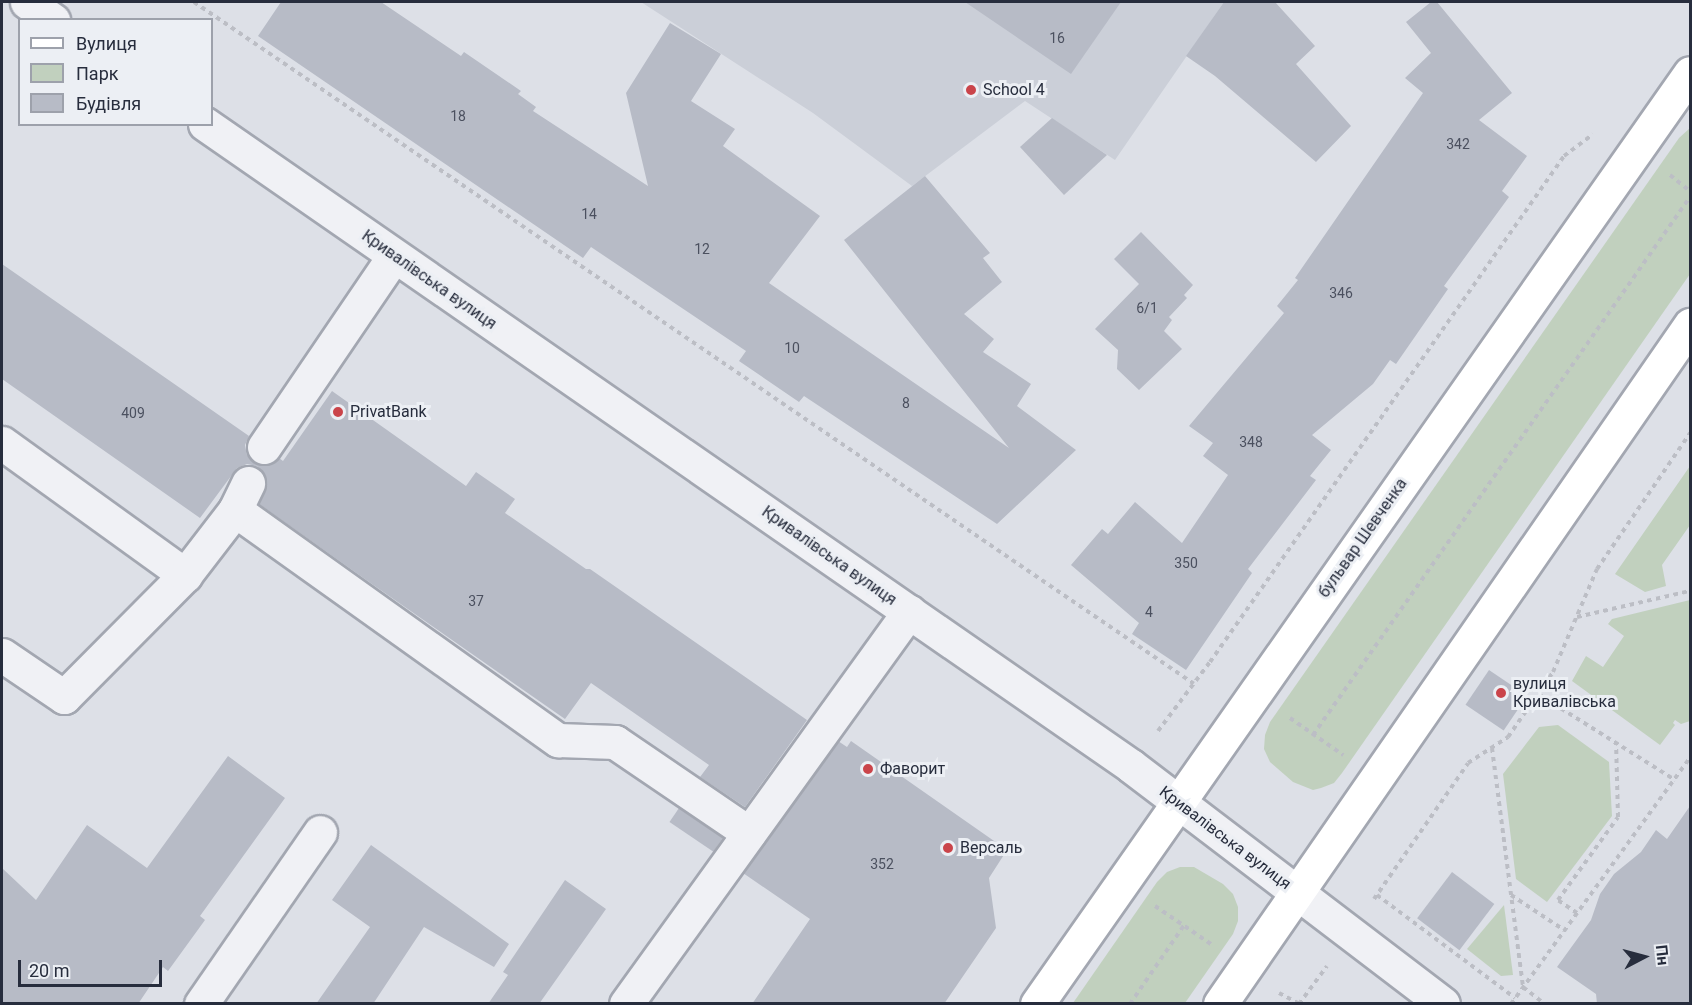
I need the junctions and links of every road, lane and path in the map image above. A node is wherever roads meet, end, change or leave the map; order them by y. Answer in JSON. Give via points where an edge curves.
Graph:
{"nodes":[{"id":1,"x":27,"y":2,"type":"edge"},
{"id":2,"x":194,"y":2,"type":"edge"},
{"id":3,"x":50,"y":18,"type":"edge"},
{"id":4,"x":1690,"y":73,"type":"edge"},
{"id":5,"x":208,"y":126,"type":"edge"},
{"id":6,"x":1596,"y":132,"type":"dead end"},
{"id":7,"x":1663,"y":170,"type":"dead end"},
{"id":8,"x":1690,"y":191,"type":"edge"},
{"id":9,"x":1690,"y":198,"type":"edge"},
{"id":10,"x":394,"y":256,"type":"junction"},
{"id":11,"x":1690,"y":326,"type":"edge"},
{"id":12,"x":1690,"y":433,"type":"edge"},
{"id":13,"x":2,"y":443,"type":"edge"},
{"id":14,"x":264,"y":447,"type":"dead end"},
{"id":15,"x":185,"y":575,"type":"junction"},
{"id":16,"x":1690,"y":591,"type":"edge"},
{"id":17,"x":909,"y":611,"type":"junction"},
{"id":18,"x":1577,"y":617,"type":"junction"},
{"id":19,"x":2,"y":655,"type":"edge"},
{"id":20,"x":1194,"y":684,"type":"junction"},
{"id":21,"x":1538,"y":694,"type":"junction"},
{"id":22,"x":1281,"y":713,"type":"dead end"},
{"id":23,"x":1158,"y":731,"type":"dead end"},
{"id":24,"x":1313,"y":735,"type":"junction"},
{"id":25,"x":1616,"y":741,"type":"junction"},
{"id":26,"x":1492,"y":748,"type":"junction"},
{"id":27,"x":1347,"y":758,"type":"dead end"},
{"id":28,"x":1690,"y":758,"type":"edge"},
{"id":29,"x":1675,"y":780,"type":"junction"},
{"id":30,"x":1179,"y":803,"type":"junction"},
{"id":31,"x":321,"y":832,"type":"dead end"},
{"id":32,"x":749,"y":833,"type":"junction"},
{"id":33,"x":1297,"y":892,"type":"junction"},
{"id":34,"x":1511,"y":895,"type":"junction"},
{"id":35,"x":1147,"y":901,"type":"dead end"},
{"id":36,"x":1576,"y":913,"type":"junction"},
{"id":37,"x":1184,"y":925,"type":"junction"},
{"id":38,"x":1564,"y":930,"type":"junction"},
{"id":39,"x":1218,"y":948,"type":"dead end"},
{"id":40,"x":1331,"y":961,"type":"dead end"},
{"id":41,"x":1523,"y":987,"type":"junction"},
{"id":42,"x":1270,"y":988,"type":"dead end"},
{"id":43,"x":1515,"y":998,"type":"junction"},
{"id":44,"x":1299,"y":1003,"type":"edge"},
{"id":45,"x":201,"y":1004,"type":"edge"},
{"id":46,"x":626,"y":1004,"type":"edge"},
{"id":47,"x":1037,"y":1004,"type":"edge"},
{"id":48,"x":1130,"y":1004,"type":"edge"},
{"id":49,"x":1220,"y":1004,"type":"edge"},
{"id":50,"x":1443,"y":1004,"type":"edge"},
{"id":51,"x":1511,"y":1004,"type":"edge"},
{"id":52,"x":1545,"y":1004,"type":"edge"}],
"edges":[{"from":1,"to":3,"type":"street"},
{"from":2,"to":20,"type":"path"},
{"from":4,"to":30,"type":"main road","name":"бульвар Шевченка"},
{"from":5,"to":10,"type":"street","name":"Кривалівська вулиця"},
{"from":6,"to":20,"type":"path","via":[[1564,156]]},
{"from":7,"to":8,"type":"path"},
{"from":9,"to":24,"type":"path"},
{"from":10,"to":14,"type":"street"},
{"from":10,"to":17,"type":"street","name":"Кривалівська вулиця"},
{"from":11,"to":33,"type":"main road"},
{"from":12,"to":18,"type":"path","via":[[1597,569]]},
{"from":13,"to":15,"type":"street"},
{"from":15,"to":19,"type":"street","via":[[64,697]]},
{"from":15,"to":32,"type":"street","via":[[242,497],[558,740],[615,742]]},
{"from":16,"to":18,"type":"path"},
{"from":17,"to":30,"type":"street","name":"Кривалівська вулиця"},
{"from":17,"to":32,"type":"street"},
{"from":18,"to":21,"type":"path","via":[[1553,672]]},
{"from":20,"to":23,"type":"path"},
{"from":21,"to":25,"type":"path"},
{"from":21,"to":26,"type":"path","via":[[1508,737]]},
{"from":22,"to":24,"type":"path"},
{"from":24,"to":27,"type":"path"},
{"from":25,"to":29,"type":"path"},
{"from":25,"to":36,"type":"path","via":[[1618,817],[1558,900]]},
{"from":26,"to":34,"type":"path"},
{"from":26,"to":43,"type":"path","via":[[1468,763],[1377,895]]},
{"from":28,"to":29,"type":"path"},
{"from":29,"to":36,"type":"path"},
{"from":30,"to":33,"type":"street","name":"Кривалівська вулиця"},
{"from":30,"to":47,"type":"main road","name":"бульвар Шевченка"},
{"from":31,"to":45,"type":"street"},
{"from":32,"to":46,"type":"street"},
{"from":33,"to":49,"type":"main road"},
{"from":33,"to":50,"type":"street","name":"Кривалівська вулиця"},
{"from":34,"to":38,"type":"path"},
{"from":34,"to":41,"type":"path"},
{"from":35,"to":37,"type":"path"},
{"from":36,"to":38,"type":"path"},
{"from":37,"to":39,"type":"path"},
{"from":37,"to":48,"type":"path"},
{"from":38,"to":41,"type":"path"},
{"from":40,"to":44,"type":"path"},
{"from":41,"to":43,"type":"path"},
{"from":41,"to":52,"type":"path"},
{"from":42,"to":44,"type":"path"},
{"from":43,"to":51,"type":"path"}]}
